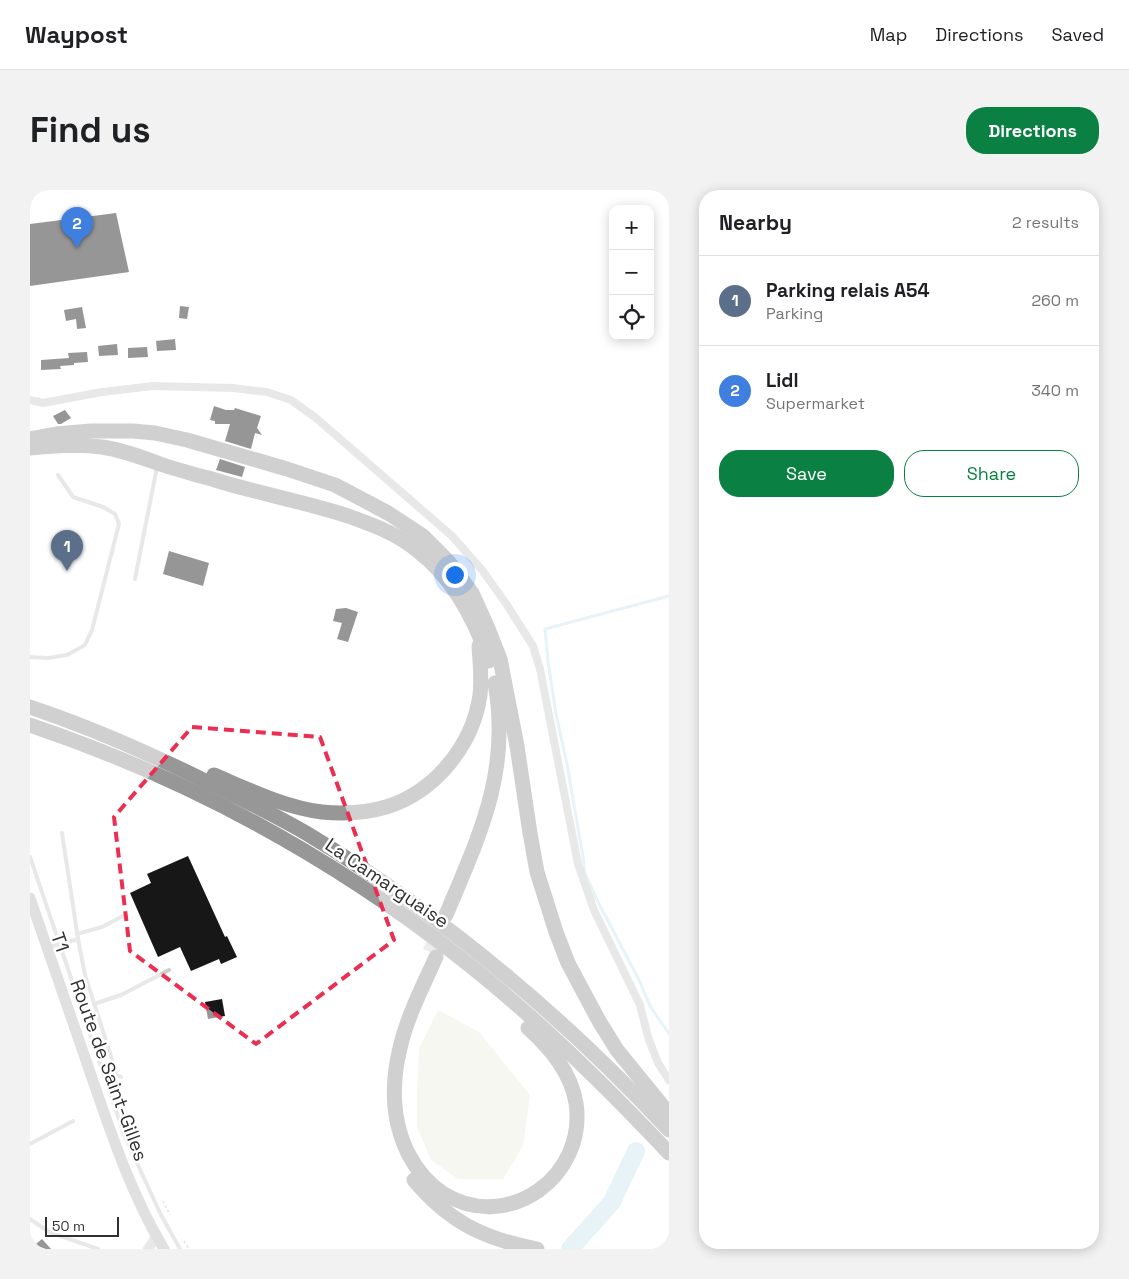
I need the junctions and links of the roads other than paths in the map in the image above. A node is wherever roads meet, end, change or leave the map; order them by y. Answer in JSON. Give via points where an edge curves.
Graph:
{"nodes":[{"id":1,"x":30,"y":400,"type":"edge"},
{"id":2,"x":30,"y":439,"type":"edge"},
{"id":3,"x":30,"y":448,"type":"edge"},
{"id":4,"x":158,"y":463,"type":"junction"},
{"id":5,"x":58,"y":476,"type":"dead end"},
{"id":6,"x":135,"y":578,"type":"dead end"},
{"id":7,"x":477,"y":632,"type":"junction"},
{"id":8,"x":30,"y":657,"type":"edge"},
{"id":9,"x":506,"y":694,"type":"junction"},
{"id":10,"x":30,"y":707,"type":"edge"},
{"id":11,"x":60,"y":717,"type":"junction"},
{"id":12,"x":30,"y":725,"type":"edge"},
{"id":13,"x":62,"y":834,"type":"dead end"},
{"id":14,"x":30,"y":857,"type":"edge"},
{"id":15,"x":30,"y":898,"type":"edge"},
{"id":16,"x":123,"y":916,"type":"dead end"},
{"id":17,"x":77,"y":934,"type":"junction"},
{"id":18,"x":78,"y":939,"type":"junction"},
{"id":19,"x":60,"y":944,"type":"junction"},
{"id":20,"x":47,"y":948,"type":"junction"},
{"id":21,"x":458,"y":956,"type":"junction"},
{"id":22,"x":169,"y":970,"type":"dead end"},
{"id":23,"x":94,"y":1004,"type":"junction"},
{"id":24,"x":121,"y":1077,"type":"dead end"},
{"id":25,"x":669,"y":1080,"type":"edge"},
{"id":26,"x":669,"y":1114,"type":"edge"},
{"id":27,"x":72,"y":1121,"type":"dead end"},
{"id":28,"x":669,"y":1130,"type":"edge"},
{"id":29,"x":30,"y":1144,"type":"edge"},
{"id":30,"x":669,"y":1153,"type":"edge"},
{"id":31,"x":30,"y":1219,"type":"edge"},
{"id":32,"x":156,"y":1237,"type":"junction"},
{"id":33,"x":98,"y":1249,"type":"edge"},
{"id":34,"x":148,"y":1249,"type":"edge"},
{"id":35,"x":164,"y":1249,"type":"edge"},
{"id":36,"x":180,"y":1249,"type":"edge"},
{"id":37,"x":538,"y":1249,"type":"edge"}],
"edges":[{"from":1,"to":25,"type":"street","via":[[43,403],[153,386],[267,392],[291,400],[316,418],[452,536],[482,570],[533,646],[578,864],[594,910],[640,1005],[658,1063]]},
{"from":2,"to":9,"type":"highway","via":[[56,434],[133,431],[187,440],[335,485],[388,512],[423,536],[472,593],[500,659]]},
{"from":3,"to":4,"type":"highway","via":[[103,447]]},
{"from":4,"to":6,"type":"lane"},
{"from":4,"to":7,"type":"highway","via":[[329,510],[398,536],[442,574],[456,592]]},
{"from":5,"to":8,"type":"lane","via":[[73,497],[115,514],[119,524],[92,630],[85,644],[67,654]]},
{"from":7,"to":9,"type":"highway","via":[[492,667],[499,720],[499,756],[485,818],[449,917],[482,847],[498,800],[506,760]]},
{"from":7,"to":11,"type":"highway","via":[[480,697],[472,724],[459,750],[450,763],[420,790],[375,810],[338,813],[290,806],[142,744]]},
{"from":9,"to":26,"type":"highway","via":[[535,862],[568,963],[618,1050]]},
{"from":10,"to":11,"type":"highway","name":"La Camarguaise"},
{"from":11,"to":28,"type":"highway","name":"La Camarguaise","via":[[258,807],[304,832],[401,894],[535,999]]},
{"from":12,"to":21,"type":"highway","name":"La Camarguaise","via":[[164,778],[276,835],[347,877]]},
{"from":13,"to":17,"type":"lane"},
{"from":14,"to":19,"type":"lane","name":"T1","number":"T1"},
{"from":15,"to":20,"type":"main road","name":"Route de Saint-Gilles"},
{"from":16,"to":17,"type":"lane"},
{"from":17,"to":18,"type":"lane"},
{"from":18,"to":19,"type":"lane"},
{"from":18,"to":23,"type":"lane"},
{"from":19,"to":20,"type":"lane"},
{"from":19,"to":36,"type":"lane","name":"T1","number":"T1","via":[[125,1137]]},
{"from":20,"to":32,"type":"main road","name":"Route de Saint-Gilles","via":[[110,1132]]},
{"from":21,"to":30,"type":"highway","name":"La Camarguaise","via":[[565,1048]]},
{"from":21,"to":37,"type":"highway","via":[[467,973],[536,1034],[567,1075],[577,1114],[574,1138],[566,1160],[543,1188],[527,1198],[498,1206],[457,1201],[437,1190],[420,1174],[400,1136],[395,1107],[395,1076],[400,1047],[433,954],[412,992],[390,1058],[386,1083],[389,1124],[414,1181],[439,1207],[484,1234]]},
{"from":22,"to":23,"type":"lane","via":[[121,995]]},
{"from":23,"to":24,"type":"lane","via":[[117,1075]]},
{"from":27,"to":29,"type":"lane"},
{"from":31,"to":33,"type":"lane","via":[[50,1232]]},
{"from":32,"to":34,"type":"street"},
{"from":32,"to":35,"type":"main road","name":"Route de Saint-Gilles"}]}
